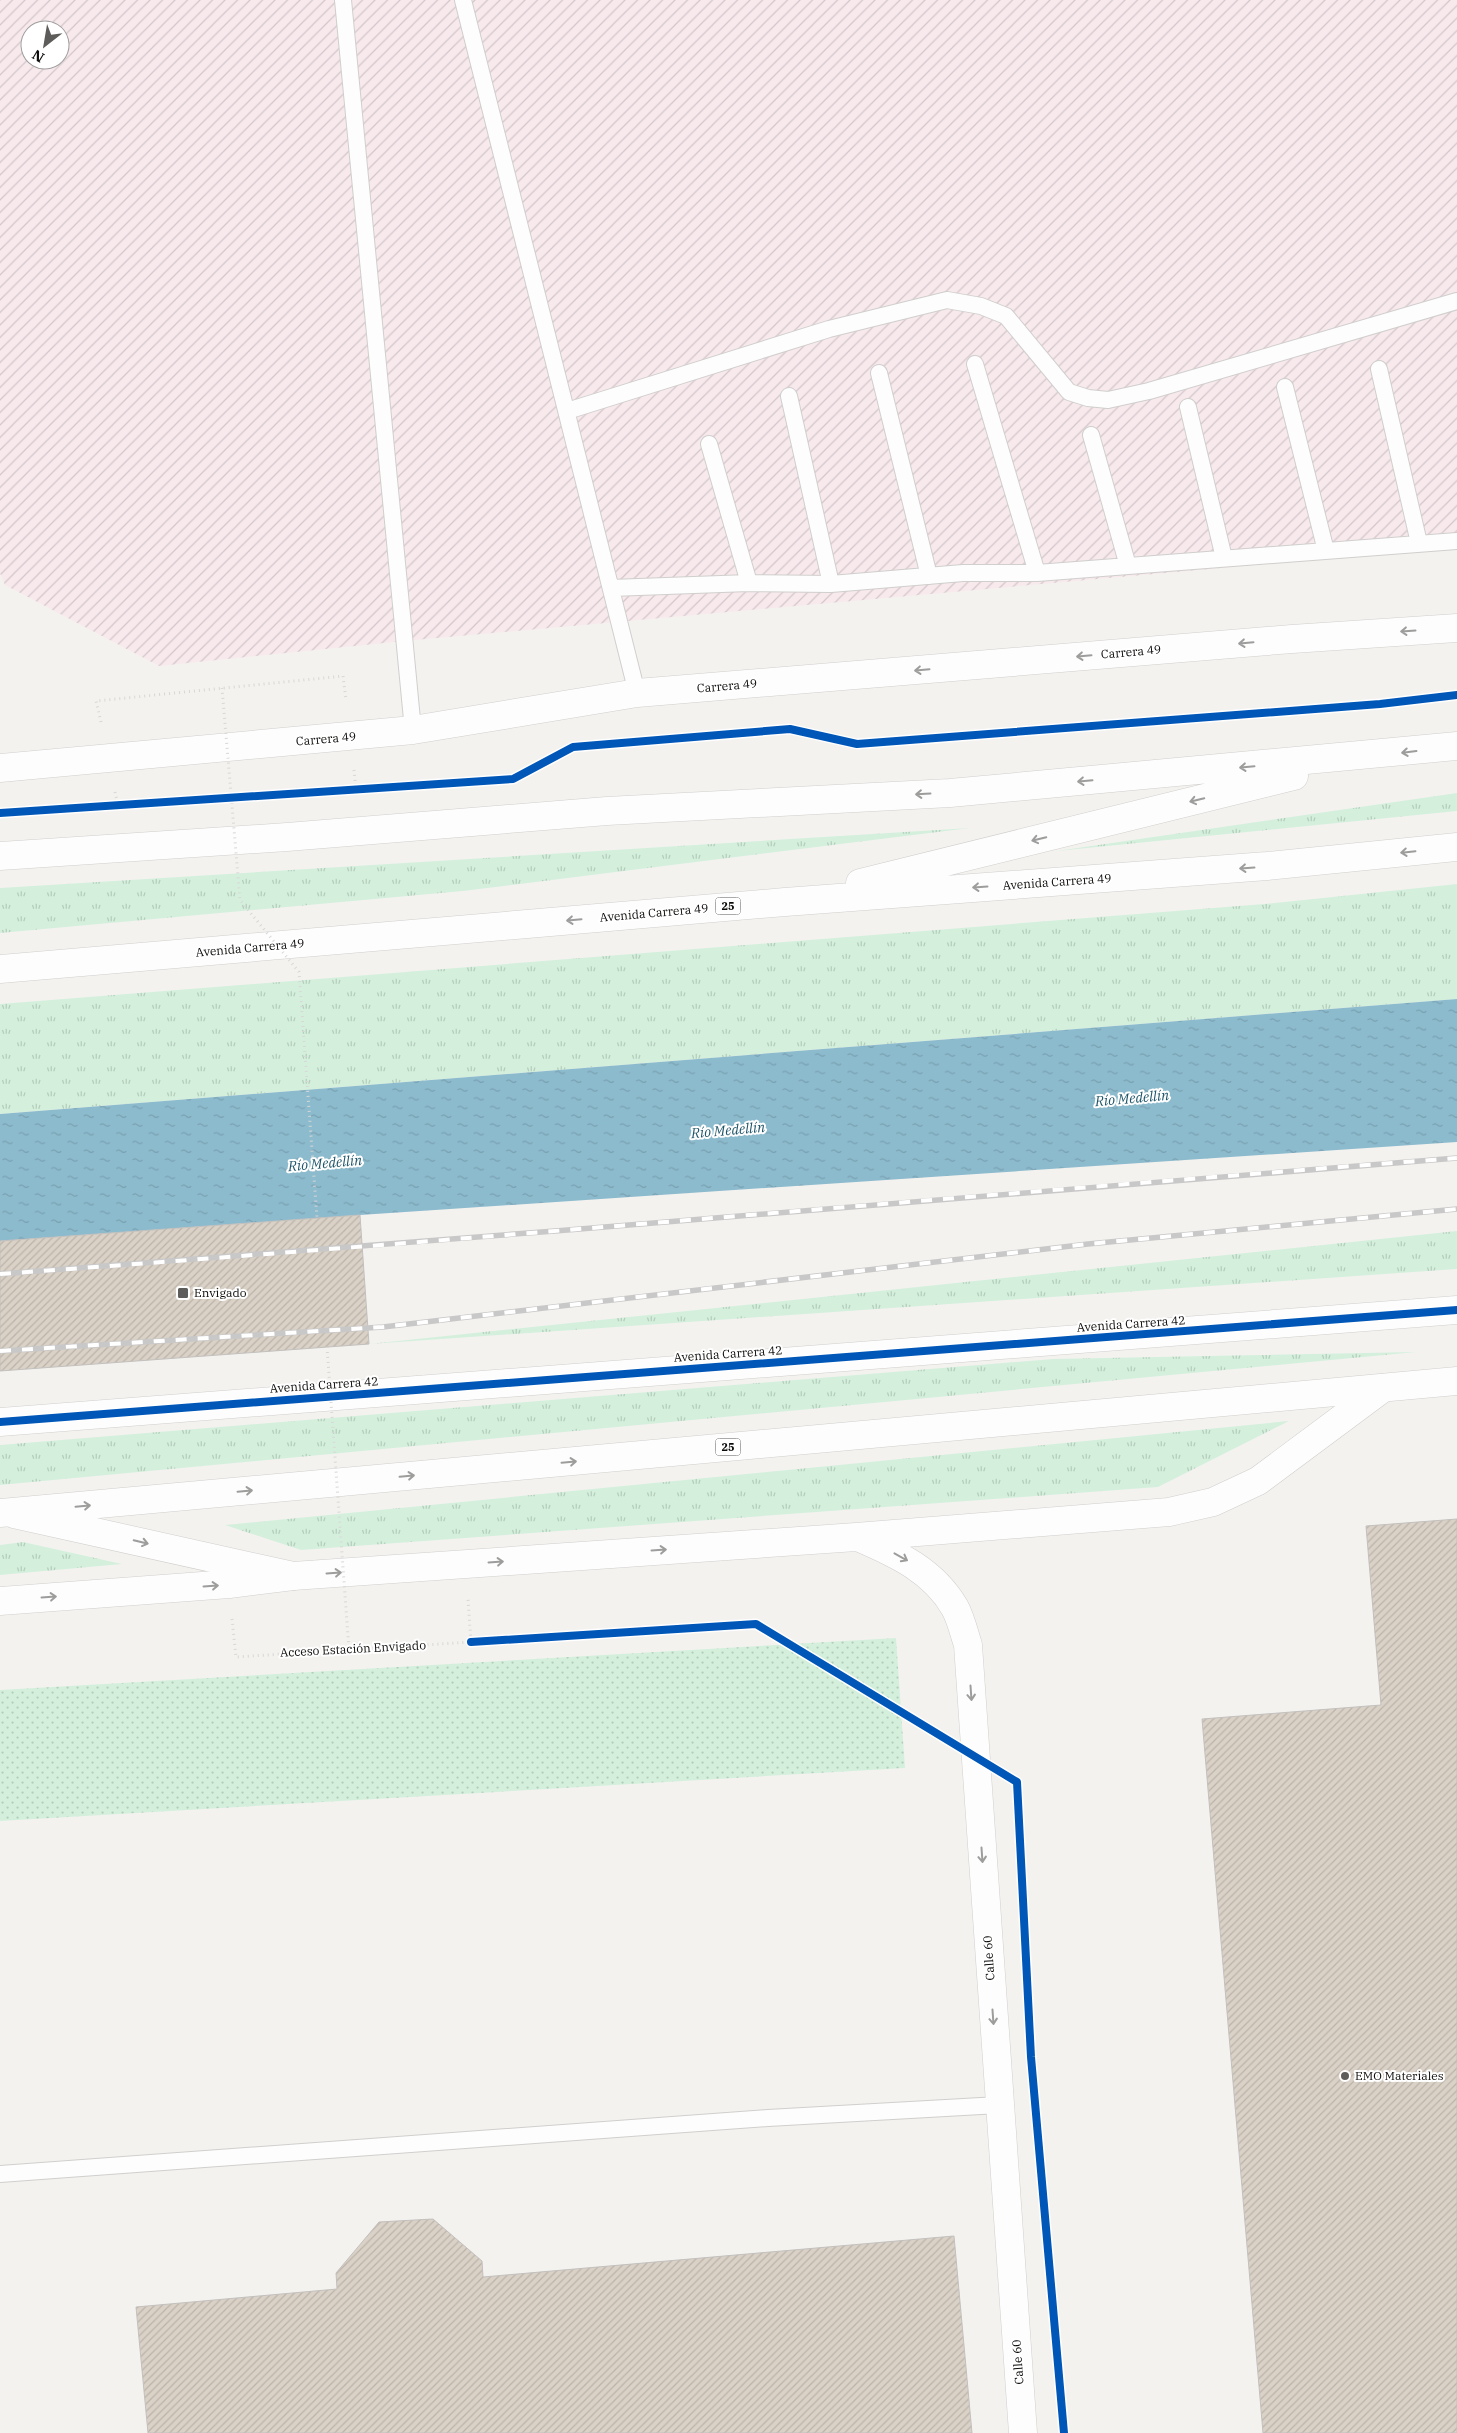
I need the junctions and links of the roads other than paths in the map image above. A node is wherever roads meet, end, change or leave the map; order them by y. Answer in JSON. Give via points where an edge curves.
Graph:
{"nodes":[{"id":1,"x":343,"y":0,"type":"edge"},
{"id":2,"x":463,"y":0,"type":"edge"},
{"id":3,"x":1457,"y":301,"type":"edge"},
{"id":4,"x":975,"y":364,"type":"dead end"},
{"id":5,"x":1379,"y":368,"type":"dead end"},
{"id":6,"x":879,"y":374,"type":"dead end"},
{"id":7,"x":1285,"y":387,"type":"dead end"},
{"id":8,"x":789,"y":396,"type":"dead end"},
{"id":9,"x":1188,"y":407,"type":"dead end"},
{"id":10,"x":567,"y":412,"type":"junction"},
{"id":11,"x":1090,"y":435,"type":"dead end"},
{"id":12,"x":709,"y":444,"type":"dead end"},
{"id":13,"x":1457,"y":540,"type":"edge"},
{"id":14,"x":1419,"y":543,"type":"junction"},
{"id":15,"x":1326,"y":551,"type":"junction"},
{"id":16,"x":1224,"y":558,"type":"junction"},
{"id":17,"x":1128,"y":566,"type":"junction"},
{"id":18,"x":1037,"y":573,"type":"junction"},
{"id":19,"x":929,"y":576,"type":"junction"},
{"id":20,"x":749,"y":583,"type":"junction"},
{"id":21,"x":831,"y":584,"type":"junction"},
{"id":22,"x":611,"y":588,"type":"junction"},
{"id":23,"x":1457,"y":628,"type":"edge"},
{"id":24,"x":637,"y":693,"type":"junction"},
{"id":25,"x":413,"y":730,"type":"junction"},
{"id":26,"x":1457,"y":746,"type":"edge"},
{"id":27,"x":1380,"y":755,"type":"junction"},
{"id":28,"x":0,"y":768,"type":"edge"},
{"id":29,"x":1457,"y":847,"type":"edge"},
{"id":30,"x":0,"y":856,"type":"edge"},
{"id":31,"x":785,"y":902,"type":"junction"},
{"id":32,"x":0,"y":969,"type":"edge"},
{"id":33,"x":1457,"y":1310,"type":"edge"},
{"id":34,"x":1457,"y":1381,"type":"edge"},
{"id":35,"x":1383,"y":1388,"type":"junction"},
{"id":36,"x":0,"y":1422,"type":"edge"},
{"id":37,"x":4,"y":1513,"type":"edge"},
{"id":38,"x":856,"y":1537,"type":"junction"},
{"id":39,"x":293,"y":1576,"type":"junction"},
{"id":40,"x":0,"y":1601,"type":"edge"},
{"id":41,"x":999,"y":2105,"type":"junction"},
{"id":42,"x":0,"y":2174,"type":"edge"},
{"id":43,"x":1023,"y":2433,"type":"edge"}],
"edges":[{"from":1,"to":25,"type":"lane"},
{"from":2,"to":10,"type":"lane"},
{"from":3,"to":10,"type":"lane","via":[[1108,400],[1069,392],[1006,316],[981,306],[947,300],[829,329]]},
{"from":4,"to":18,"type":"lane"},
{"from":5,"to":14,"type":"lane"},
{"from":6,"to":19,"type":"lane"},
{"from":7,"to":15,"type":"lane"},
{"from":8,"to":21,"type":"lane"},
{"from":9,"to":16,"type":"lane"},
{"from":10,"to":22,"type":"lane"},
{"from":11,"to":17,"type":"lane"},
{"from":12,"to":20,"type":"lane"},
{"from":13,"to":14,"type":"lane"},
{"from":14,"to":15,"type":"lane"},
{"from":15,"to":16,"type":"lane"},
{"from":16,"to":17,"type":"lane"},
{"from":17,"to":18,"type":"lane"},
{"from":18,"to":19,"type":"lane"},
{"from":19,"to":21,"type":"lane"},
{"from":20,"to":21,"type":"lane"},
{"from":20,"to":22,"type":"lane"},
{"from":22,"to":24,"type":"lane"},
{"from":23,"to":24,"type":"main road","name":"Carrera 49","one_way":true},
{"from":24,"to":25,"type":"main road","name":"Carrera 49"},
{"from":25,"to":28,"type":"main road","name":"Carrera 49"},
{"from":26,"to":27,"type":"main road","one_way":true},
{"from":27,"to":30,"type":"main road","one_way":true,"via":[[950,792],[607,811]]},
{"from":27,"to":31,"type":"main road","one_way":true},
{"from":29,"to":31,"type":"main road","name":"Avenida Carrera 49","number":"25","one_way":true,"via":[[1267,866]]},
{"from":31,"to":32,"type":"main road","name":"Avenida Carrera 49","number":"25","one_way":true},
{"from":33,"to":36,"type":"main road","name":"Avenida Carrera 42"},
{"from":34,"to":35,"type":"main road","number":"25"},
{"from":37,"to":35,"type":"main road","number":"25","one_way":true},
{"from":35,"to":38,"type":"main road","via":[[1258,1481],[1213,1502],[1169,1512]]},
{"from":37,"to":39,"type":"main road","one_way":true},
{"from":39,"to":38,"type":"main road","one_way":true},
{"from":38,"to":41,"type":"main road","name":"Calle 60","one_way":true,"via":[[902,1556],[933,1580],[955,1608],[968,1645]]},
{"from":40,"to":39,"type":"main road","one_way":true,"via":[[229,1584]]},
{"from":41,"to":42,"type":"lane","via":[[768,2118]]},
{"from":41,"to":43,"type":"main road","name":"Calle 60"}]}
